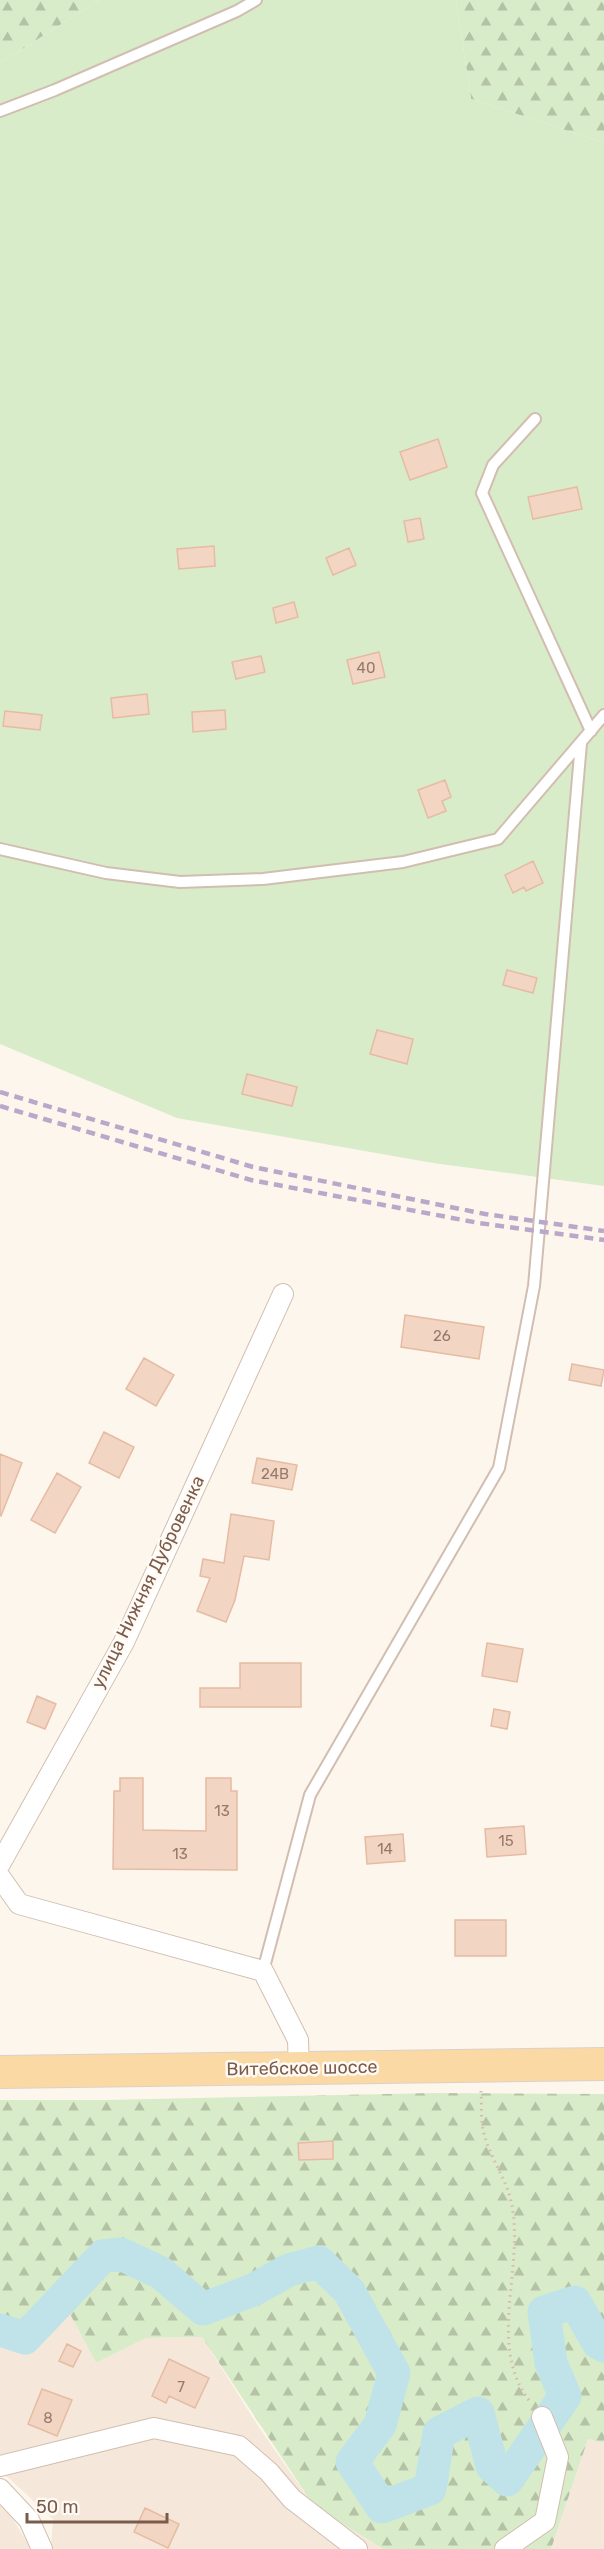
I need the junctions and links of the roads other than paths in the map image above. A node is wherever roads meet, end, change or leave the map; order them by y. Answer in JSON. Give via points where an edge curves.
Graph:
{"nodes":[{"id":1,"x":256,"y":0,"type":"edge"},
{"id":2,"x":0,"y":111,"type":"edge"},
{"id":3,"x":535,"y":419,"type":"dead end"},
{"id":4,"x":604,"y":715,"type":"edge"},
{"id":5,"x":591,"y":731,"type":"junction"},
{"id":6,"x":581,"y":743,"type":"junction"},
{"id":7,"x":0,"y":849,"type":"edge"},
{"id":8,"x":283,"y":1294,"type":"dead end"},
{"id":9,"x":0,"y":1864,"type":"edge"},
{"id":10,"x":0,"y":1877,"type":"edge"},
{"id":11,"x":263,"y":1971,"type":"junction"},
{"id":12,"x":604,"y":2064,"type":"edge"},
{"id":13,"x":299,"y":2069,"type":"junction"},
{"id":14,"x":3,"y":2072,"type":"edge"},
{"id":15,"x":542,"y":2417,"type":"road end"},
{"id":16,"x":0,"y":2466,"type":"edge"},
{"id":17,"x":0,"y":2489,"type":"edge"},
{"id":18,"x":42,"y":2549,"type":"edge"},
{"id":19,"x":357,"y":2549,"type":"edge"},
{"id":20,"x":505,"y":2549,"type":"edge"}],
"edges":[{"from":1,"to":2,"type":"lane"},
{"from":3,"to":5,"type":"lane","via":[[493,465],[482,493]]},
{"from":4,"to":5,"type":"lane"},
{"from":5,"to":6,"type":"lane"},
{"from":6,"to":7,"type":"lane","via":[[498,839],[403,862],[263,879],[180,882],[106,873]]},
{"from":6,"to":11,"type":"lane","via":[[534,1286],[499,1468],[310,1795]]},
{"from":8,"to":9,"type":"street","name":"улица Нижняя Дубровенка","via":[[124,1642]]},
{"from":10,"to":11,"type":"street","via":[[19,1904]]},
{"from":11,"to":13,"type":"street","via":[[298,2040]]},
{"from":12,"to":13,"type":"main road","name":"Витебское шоссе"},
{"from":13,"to":14,"type":"main road","name":"Витебское шоссе"},
{"from":15,"to":20,"type":"street","via":[[558,2457],[545,2521]]},
{"from":16,"to":19,"type":"street","via":[[154,2428],[239,2446],[292,2499]]},
{"from":17,"to":18,"type":"street","via":[[29,2520]]}]}
